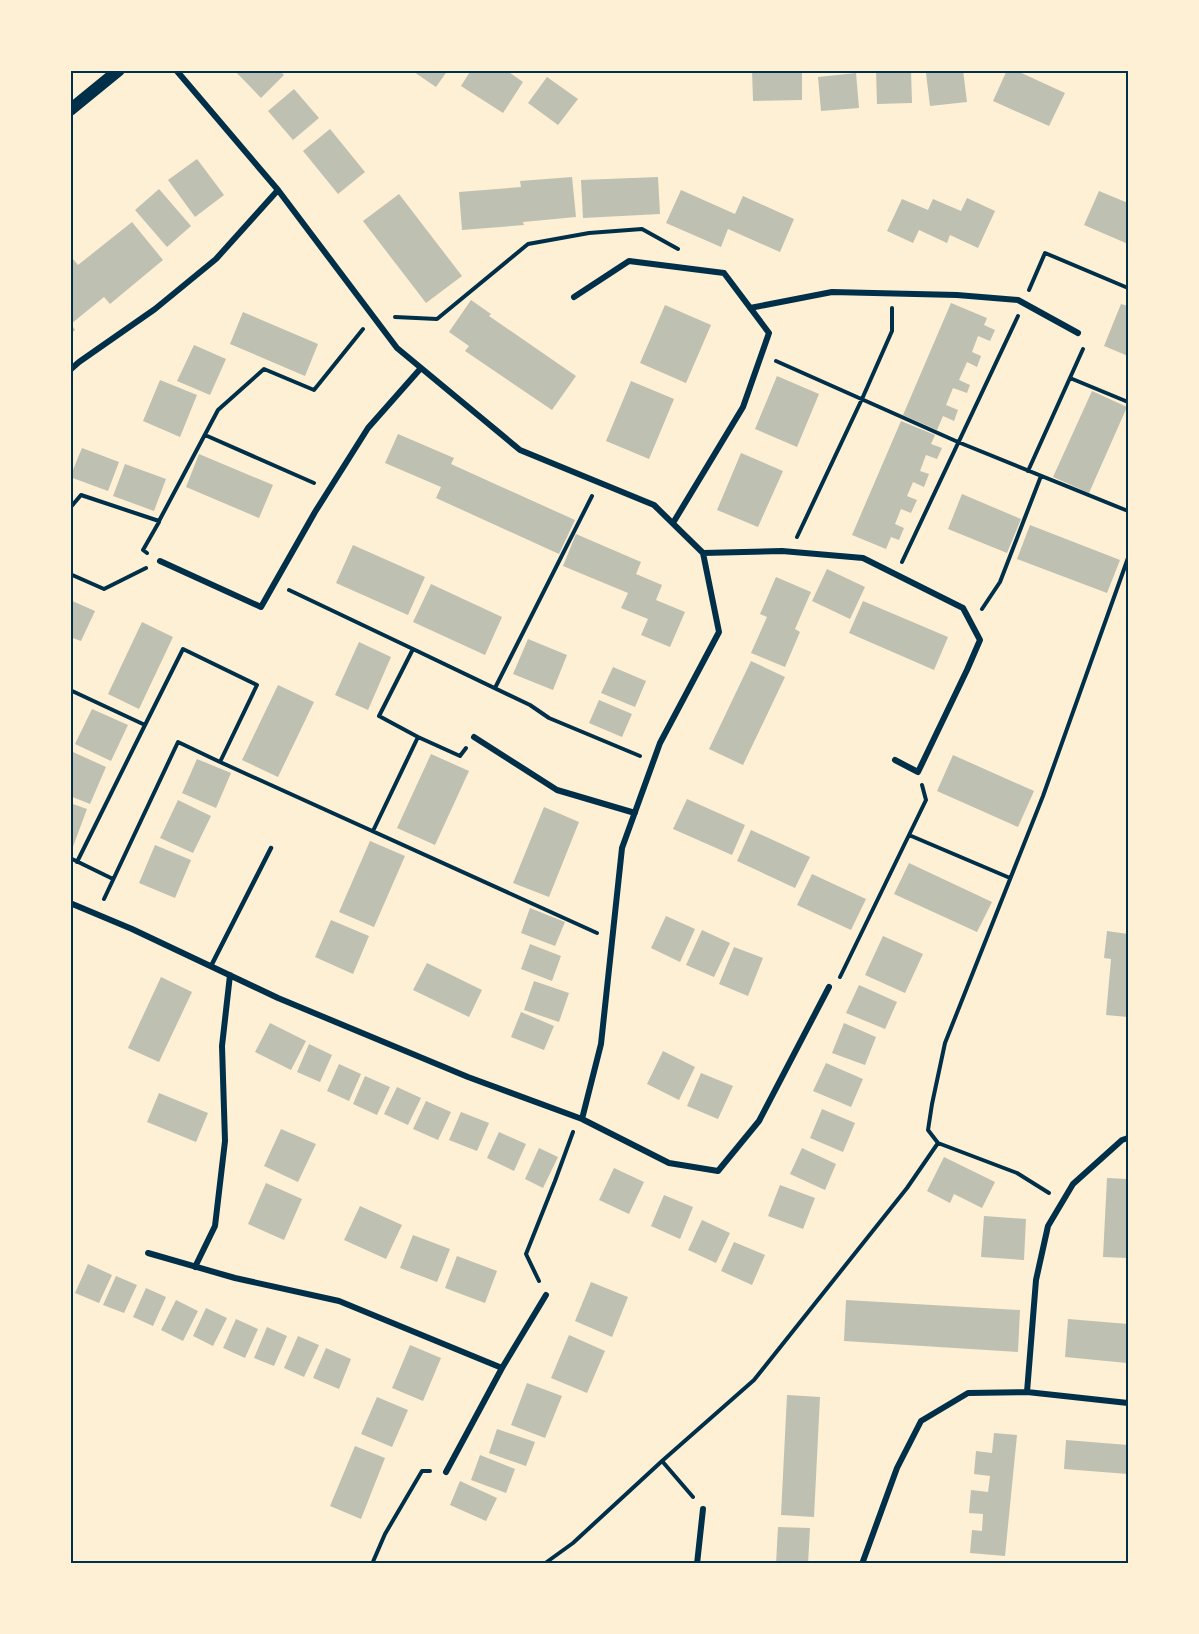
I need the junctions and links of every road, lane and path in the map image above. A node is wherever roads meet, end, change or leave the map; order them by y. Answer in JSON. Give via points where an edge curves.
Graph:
{"nodes":[{"id":1,"x":119,"y":70,"type":"edge"},
{"id":2,"x":176,"y":70,"type":"edge"},
{"id":3,"x":70,"y":110,"type":"edge"},
{"id":4,"x":278,"y":190,"type":"junction"},
{"id":5,"x":681,"y":268,"type":"junction"},
{"id":6,"x":1128,"y":288,"type":"edge"},
{"id":7,"x":892,"y":293,"type":"junction"},
{"id":8,"x":574,"y":297,"type":"dead end"},
{"id":9,"x":1024,"y":304,"type":"junction"},
{"id":10,"x":750,"y":308,"type":"junction"},
{"id":11,"x":373,"y":316,"type":"junction"},
{"id":12,"x":1078,"y":333,"type":"joint"},
{"id":13,"x":761,"y":354,"type":"junction"},
{"id":14,"x":421,"y":368,"type":"junction"},
{"id":15,"x":70,"y":370,"type":"edge"},
{"id":16,"x":1070,"y":378,"type":"junction"},
{"id":17,"x":862,"y":399,"type":"junction"},
{"id":18,"x":1128,"y":402,"type":"edge"},
{"id":19,"x":205,"y":435,"type":"junction"},
{"id":20,"x":958,"y":442,"type":"junction"},
{"id":21,"x":1028,"y":471,"type":"junction"},
{"id":22,"x":1041,"y":476,"type":"junction"},
{"id":23,"x":599,"y":483,"type":"junction"},
{"id":24,"x":329,"y":490,"type":"junction"},
{"id":25,"x":70,"y":508,"type":"edge"},
{"id":26,"x":1128,"y":510,"type":"edge"},
{"id":27,"x":159,"y":521,"type":"junction"},
{"id":28,"x":673,"y":523,"type":"junction"},
{"id":29,"x":790,"y":552,"type":"junction"},
{"id":30,"x":703,"y":553,"type":"junction"},
{"id":31,"x":1128,"y":558,"type":"edge"},
{"id":32,"x":160,"y":561,"type":"junction"},
{"id":33,"x":70,"y":574,"type":"edge"},
{"id":34,"x":896,"y":574,"type":"junction"},
{"id":35,"x":275,"y":583,"type":"junction"},
{"id":36,"x":972,"y":625,"type":"junction"},
{"id":37,"x":413,"y":648,"type":"junction"},
{"id":38,"x":495,"y":688,"type":"junction"},
{"id":39,"x":70,"y":690,"type":"edge"},
{"id":40,"x":145,"y":725,"type":"junction"},
{"id":41,"x":418,"y":737,"type":"junction"},
{"id":42,"x":474,"y":737,"type":"joint"},
{"id":43,"x":895,"y":760,"type":"dead end"},
{"id":44,"x":220,"y":762,"type":"junction"},
{"id":45,"x":653,"y":762,"type":"junction"},
{"id":46,"x":918,"y":772,"type":"junction"},
{"id":47,"x":635,"y":813,"type":"junction"},
{"id":48,"x":373,"y":831,"type":"junction"},
{"id":49,"x":909,"y":835,"type":"junction"},
{"id":50,"x":271,"y":848,"type":"dead end"},
{"id":51,"x":70,"y":858,"type":"edge"},
{"id":52,"x":77,"y":862,"type":"junction"},
{"id":53,"x":1010,"y":878,"type":"junction"},
{"id":54,"x":113,"y":879,"type":"junction"},
{"id":55,"x":70,"y":903,"type":"edge"},
{"id":56,"x":97,"y":914,"type":"junction"},
{"id":57,"x":612,"y":940,"type":"junction"},
{"id":58,"x":211,"y":966,"type":"junction"},
{"id":59,"x":230,"y":975,"type":"junction"},
{"id":60,"x":829,"y":987,"type":"joint"},
{"id":61,"x":580,"y":1118,"type":"junction"},
{"id":62,"x":1128,"y":1138,"type":"edge"},
{"id":63,"x":938,"y":1143,"type":"junction"},
{"id":64,"x":1061,"y":1205,"type":"junction"},
{"id":65,"x":148,"y":1253,"type":"dead end"},
{"id":66,"x":195,"y":1267,"type":"junction"},
{"id":67,"x":546,"y":1295,"type":"joint"},
{"id":68,"x":502,"y":1368,"type":"junction"},
{"id":69,"x":1027,"y":1392,"type":"junction"},
{"id":70,"x":1128,"y":1403,"type":"edge"},
{"id":71,"x":662,"y":1461,"type":"junction"},
{"id":72,"x":446,"y":1472,"type":"joint"},
{"id":73,"x":703,"y":1509,"type":"joint"},
{"id":74,"x":372,"y":1563,"type":"edge"},
{"id":75,"x":544,"y":1563,"type":"edge"},
{"id":76,"x":698,"y":1563,"type":"edge"},
{"id":77,"x":862,"y":1563,"type":"edge"}],
"edges":[{"from":1,"to":3,"type":"main road"},
{"from":2,"to":4,"type":"street"},
{"from":4,"to":11,"type":"street"},
{"from":4,"to":15,"type":"street","via":[[216,259]]},
{"from":5,"to":8,"type":"street","via":[[629,261]]},
{"from":5,"to":10,"type":"street","via":[[724,273]]},
{"from":5,"to":11,"type":"path","via":[[679,249],[642,230],[590,233],[528,244],[437,319]]},
{"from":6,"to":9,"type":"path","via":[[1045,253]]},
{"from":7,"to":9,"type":"street","via":[[1018,300]]},
{"from":7,"to":10,"type":"street","via":[[832,292]]},
{"from":7,"to":17,"type":"path","via":[[892,331]]},
{"from":9,"to":12,"type":"street"},
{"from":9,"to":20,"type":"path"},
{"from":10,"to":13,"type":"street","via":[[769,333]]},
{"from":11,"to":14,"type":"street","via":[[397,348]]},
{"from":11,"to":19,"type":"path","via":[[314,390],[264,369],[218,410]]},
{"from":12,"to":16,"type":"path","via":[[1085,345]]},
{"from":13,"to":17,"type":"path"},
{"from":13,"to":28,"type":"street","via":[[743,407]]},
{"from":14,"to":23,"type":"street","via":[[520,450]]},
{"from":14,"to":24,"type":"street","via":[[368,428]]},
{"from":16,"to":18,"type":"path"},
{"from":16,"to":21,"type":"path"},
{"from":17,"to":20,"type":"path"},
{"from":17,"to":29,"type":"path"},
{"from":19,"to":24,"type":"path"},
{"from":19,"to":27,"type":"path"},
{"from":20,"to":21,"type":"path"},
{"from":20,"to":34,"type":"path"},
{"from":21,"to":22,"type":"path"},
{"from":22,"to":26,"type":"path"},
{"from":22,"to":36,"type":"path","via":[[1000,582]]},
{"from":23,"to":28,"type":"street","via":[[654,505]]},
{"from":23,"to":38,"type":"path"},
{"from":24,"to":35,"type":"street"},
{"from":25,"to":27,"type":"path","via":[[81,495]]},
{"from":27,"to":32,"type":"path","via":[[143,550]]},
{"from":28,"to":30,"type":"street"},
{"from":29,"to":30,"type":"street"},
{"from":29,"to":34,"type":"street","via":[[863,558]]},
{"from":30,"to":45,"type":"street","via":[[719,632]]},
{"from":31,"to":53,"type":"path"},
{"from":32,"to":33,"type":"path","via":[[104,589]]},
{"from":32,"to":35,"type":"street","via":[[261,607]]},
{"from":34,"to":36,"type":"street","via":[[963,609]]},
{"from":35,"to":37,"type":"path"},
{"from":36,"to":46,"type":"street","via":[[980,640]]},
{"from":37,"to":38,"type":"path"},
{"from":37,"to":41,"type":"path","via":[[379,716]]},
{"from":38,"to":45,"type":"path","via":[[549,718]]},
{"from":39,"to":40,"type":"path"},
{"from":40,"to":44,"type":"path","via":[[183,649],[257,685]]},
{"from":40,"to":52,"type":"path"},
{"from":41,"to":42,"type":"path","via":[[460,756]]},
{"from":41,"to":48,"type":"path"},
{"from":42,"to":47,"type":"street","via":[[556,790]]},
{"from":43,"to":46,"type":"street"},
{"from":44,"to":48,"type":"path"},
{"from":44,"to":54,"type":"path","via":[[178,742]]},
{"from":45,"to":47,"type":"street"},
{"from":46,"to":49,"type":"path","via":[[926,800]]},
{"from":47,"to":57,"type":"street","via":[[622,848]]},
{"from":48,"to":57,"type":"path"},
{"from":49,"to":53,"type":"path"},
{"from":49,"to":60,"type":"path","via":[[838,980]]},
{"from":50,"to":58,"type":"lane"},
{"from":51,"to":52,"type":"path"},
{"from":52,"to":54,"type":"path"},
{"from":53,"to":63,"type":"path","via":[[945,1043],[928,1130]]},
{"from":54,"to":56,"type":"path"},
{"from":55,"to":56,"type":"street"},
{"from":56,"to":58,"type":"street"},
{"from":57,"to":61,"type":"street","via":[[601,1044]]},
{"from":58,"to":59,"type":"street"},
{"from":59,"to":61,"type":"street","via":[[468,1077]]},
{"from":59,"to":66,"type":"street","via":[[222,1046],[225,1141],[215,1226]]},
{"from":60,"to":61,"type":"street","via":[[759,1121],[717,1171],[669,1163]]},
{"from":61,"to":67,"type":"path","via":[[526,1254]]},
{"from":62,"to":64,"type":"street","via":[[1073,1184]]},
{"from":63,"to":64,"type":"path","via":[[1017,1173],[1050,1193]]},
{"from":63,"to":71,"type":"path","via":[[900,1197],[754,1380]]},
{"from":64,"to":69,"type":"street","via":[[1048,1226],[1036,1280]]},
{"from":65,"to":66,"type":"street"},
{"from":66,"to":68,"type":"street","via":[[339,1301]]},
{"from":67,"to":68,"type":"street"},
{"from":68,"to":72,"type":"street"},
{"from":69,"to":70,"type":"street"},
{"from":69,"to":77,"type":"street","via":[[968,1393],[921,1421],[897,1467]]},
{"from":71,"to":73,"type":"path"},
{"from":71,"to":75,"type":"path","via":[[573,1542]]},
{"from":72,"to":74,"type":"path","via":[[422,1471]]},
{"from":73,"to":76,"type":"street"}]}
